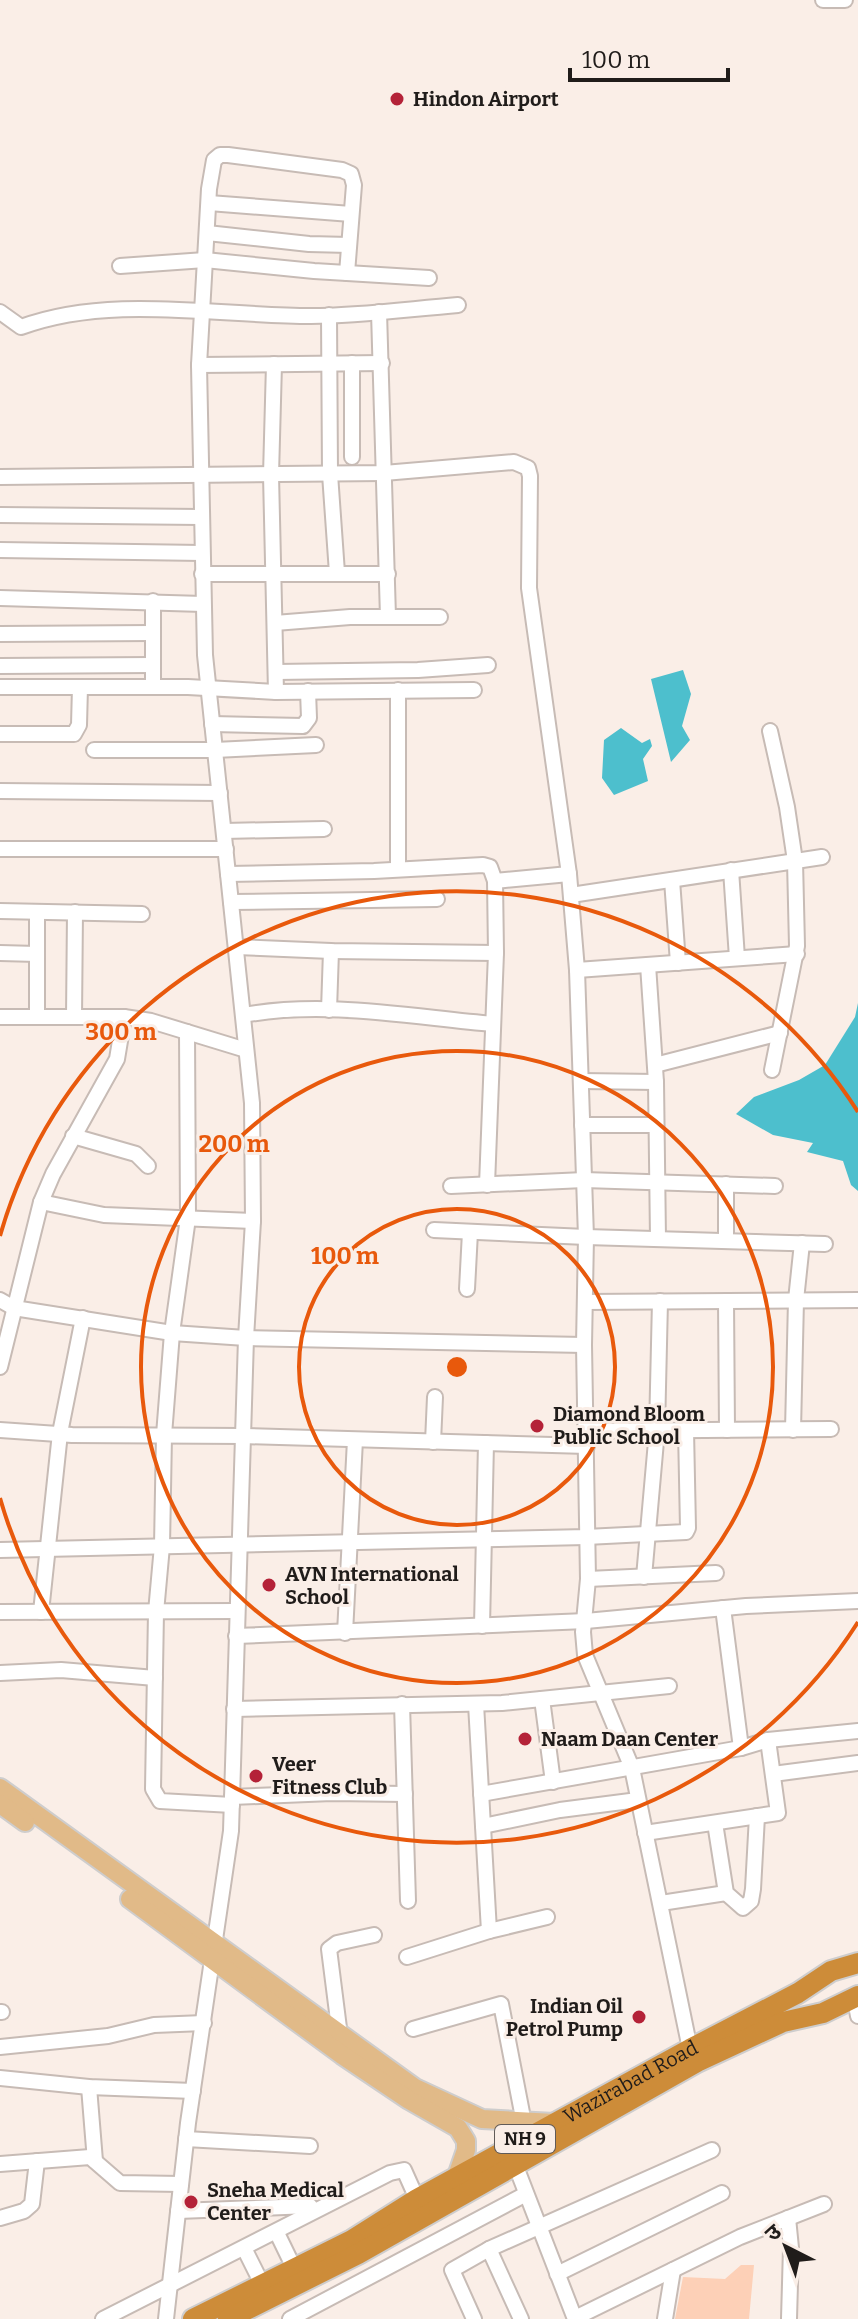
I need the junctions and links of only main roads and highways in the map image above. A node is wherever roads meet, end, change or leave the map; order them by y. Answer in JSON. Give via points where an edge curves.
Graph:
{"nodes":[{"id":1,"x":0,"y":1788,"type":"edge"},
{"id":2,"x":0,"y":1804,"type":"edge"},
{"id":3,"x":100,"y":1869,"type":"junction"},
{"id":4,"x":215,"y":1954,"type":"junction"},
{"id":5,"x":858,"y":1963,"type":"edge"},
{"id":6,"x":808,"y":1986,"type":"junction"},
{"id":7,"x":857,"y":2004,"type":"edge"},
{"id":8,"x":806,"y":2016,"type":"junction"},
{"id":9,"x":554,"y":2123,"type":"junction"},
{"id":10,"x":457,"y":2176,"type":"junction"},
{"id":11,"x":193,"y":2319,"type":"edge"},
{"id":12,"x":228,"y":2319,"type":"edge"}],
"edges":[{"from":1,"to":3,"type":"main road"},
{"from":2,"to":3,"type":"main road"},
{"from":3,"to":4,"type":"main road"},
{"from":4,"to":9,"type":"main road","via":[[415,2088],[459,2111],[482,2119]]},
{"from":4,"to":10,"type":"main road","via":[[409,2100],[458,2128],[466,2150]]},
{"from":5,"to":6,"type":"highway","name":"Wazirabad Road","number":"NH 9","via":[[831,1971]]},
{"from":6,"to":8,"type":"highway","via":[[822,1983],[834,1993]]},
{"from":6,"to":9,"type":"highway","name":"Wazirabad Road","number":"NH 9"},
{"from":7,"to":8,"type":"highway","name":"Wazirabad Road","number":"NH 9"},
{"from":8,"to":12,"type":"highway","name":"Wazirabad Road","number":"NH 9","via":[[697,2062],[358,2254]]},
{"from":9,"to":10,"type":"highway","name":"Wazirabad Road","number":"NH 9"},
{"from":10,"to":11,"type":"highway","name":"Wazirabad Road","number":"NH 9","via":[[352,2240]]}]}
